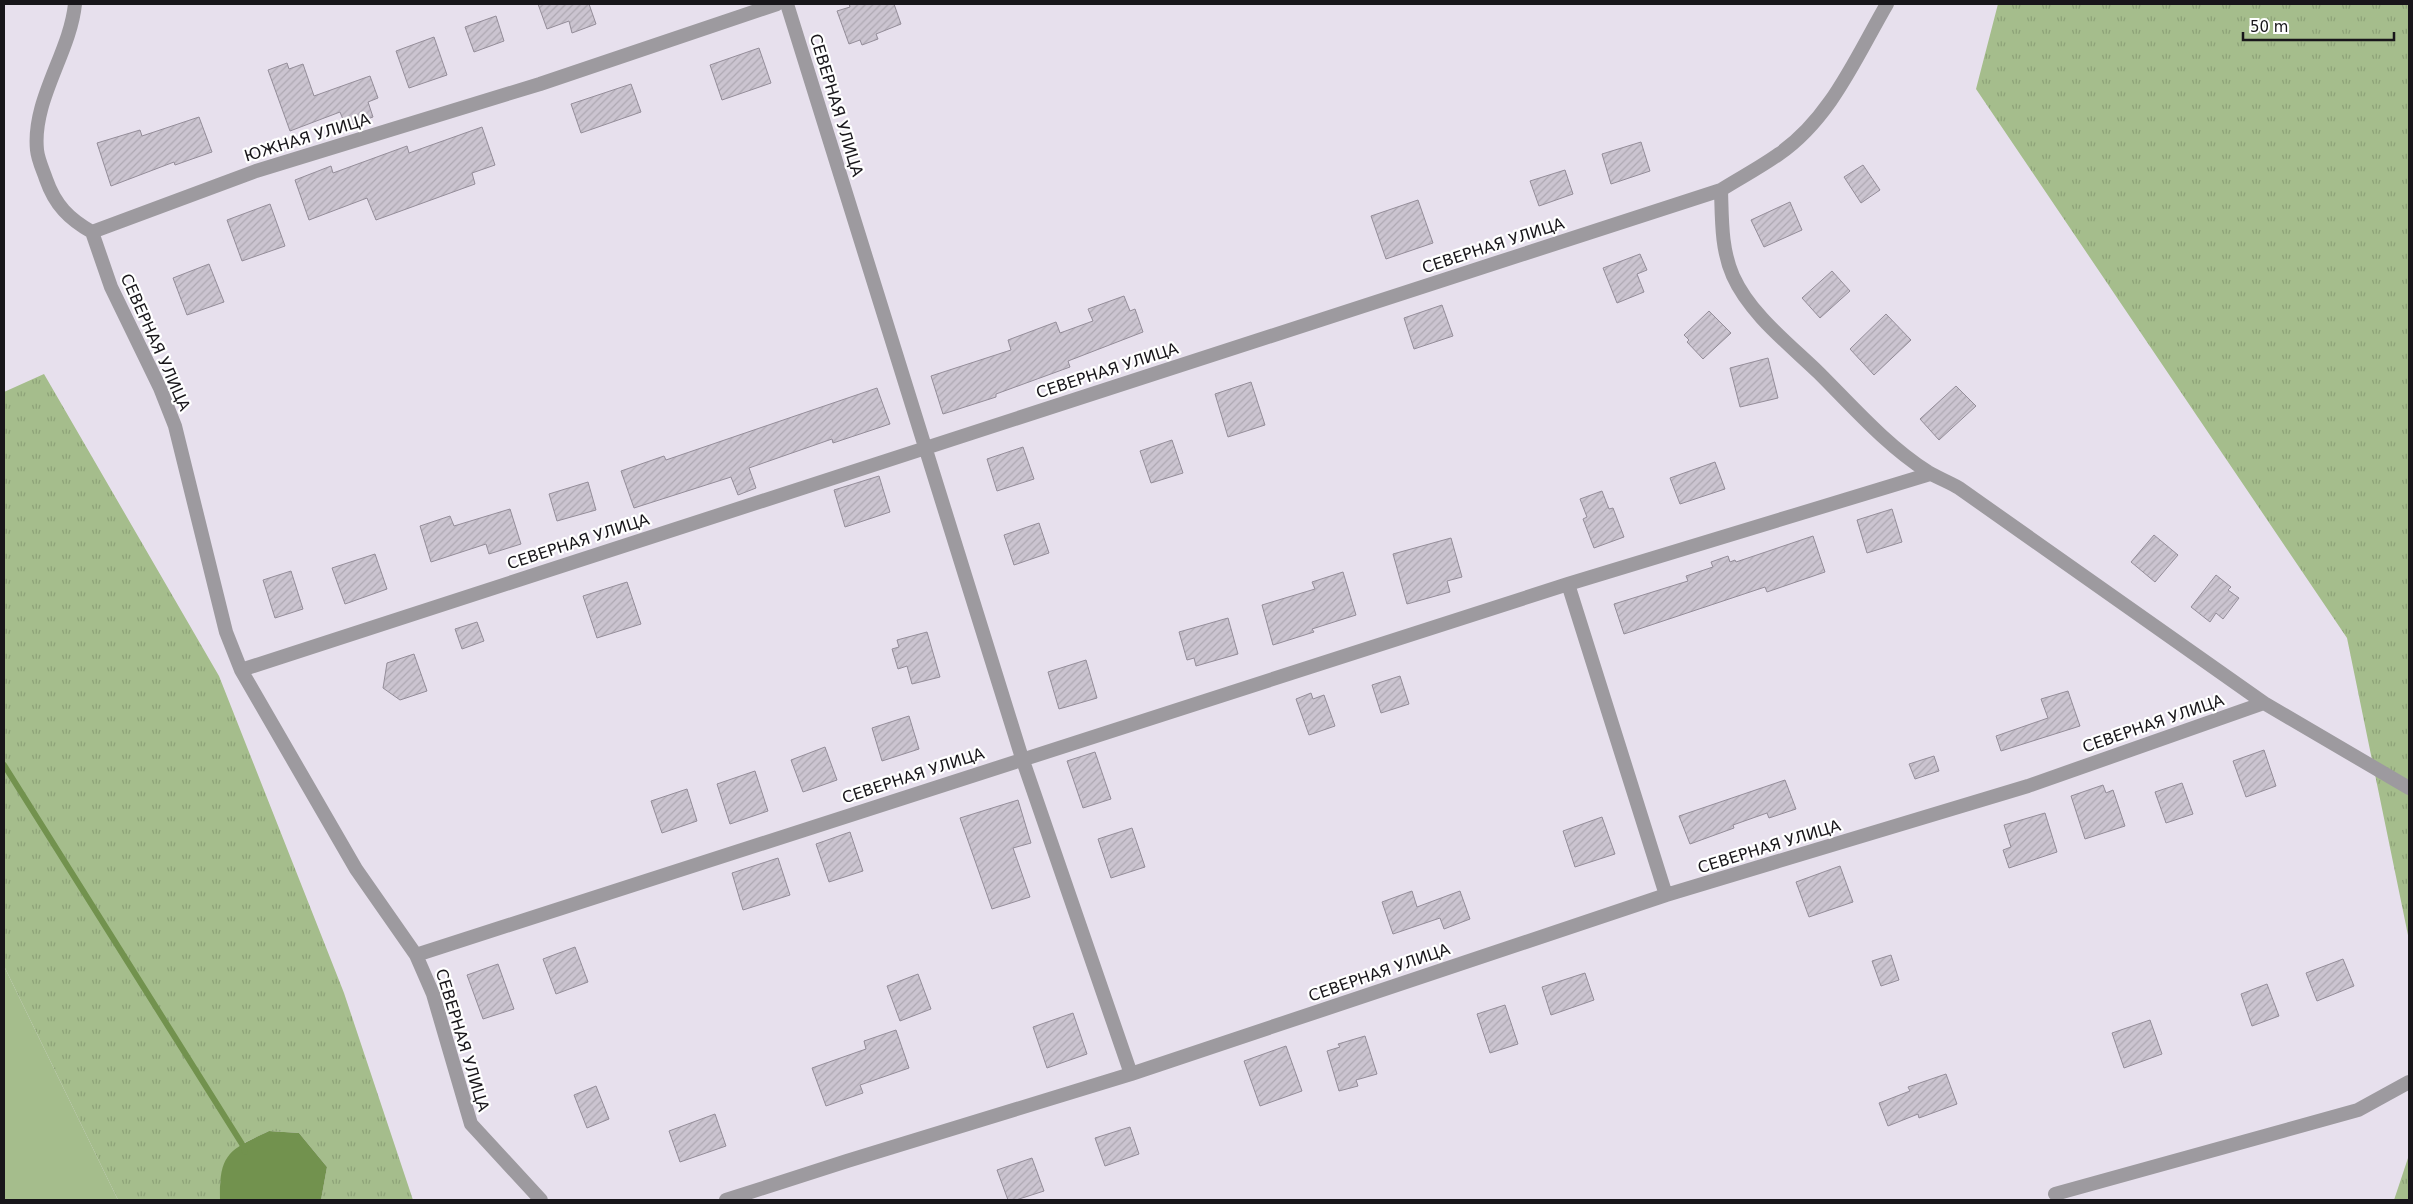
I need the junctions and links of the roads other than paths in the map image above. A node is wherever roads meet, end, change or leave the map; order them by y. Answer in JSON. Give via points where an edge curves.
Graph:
{"nodes":[{"id":1,"x":76,"y":4,"type":"edge"},
{"id":2,"x":777,"y":4,"type":"edge"},
{"id":3,"x":787,"y":4,"type":"edge"},
{"id":4,"x":1882,"y":7,"type":"edge"},
{"id":5,"x":1721,"y":190,"type":"junction"},
{"id":6,"x":92,"y":232,"type":"junction"},
{"id":7,"x":926,"y":447,"type":"junction"},
{"id":8,"x":1930,"y":474,"type":"junction"},
{"id":9,"x":1568,"y":584,"type":"junction"},
{"id":10,"x":241,"y":670,"type":"junction"},
{"id":11,"x":2264,"y":703,"type":"junction"},
{"id":12,"x":1022,"y":758,"type":"junction"},
{"id":13,"x":2409,"y":788,"type":"edge"},
{"id":14,"x":1666,"y":895,"type":"junction"},
{"id":15,"x":416,"y":955,"type":"junction"},
{"id":16,"x":1131,"y":1074,"type":"junction"},
{"id":17,"x":2409,"y":1082,"type":"edge"},
{"id":18,"x":2055,"y":1194,"type":"dead end"},
{"id":19,"x":541,"y":1200,"type":"edge"},
{"id":20,"x":726,"y":1200,"type":"edge"}],
"edges":[{"from":1,"to":6,"type":"street","via":[[70,34],[42,112],[37,152],[60,207],[74,222]]},
{"from":2,"to":6,"type":"street","name":"ЮЖНАЯ УЛИЦА","via":[[540,84],[256,171]]},
{"from":3,"to":7,"type":"street","name":"СЕВЕРНАЯ УЛИЦА"},
{"from":4,"to":5,"type":"street","via":[[1837,93],[1810,126],[1780,154]]},
{"from":5,"to":7,"type":"street","name":"СЕВЕРНАЯ УЛИЦА"},
{"from":5,"to":8,"type":"street","name":"СЕВЕРНАЯ УЛИЦА","via":[[1726,255],[1742,293],[1767,322],[1892,445]]},
{"from":6,"to":10,"type":"street","name":"СЕВЕРНАЯ УЛИЦА","via":[[111,287],[175,426],[226,632]]},
{"from":7,"to":10,"type":"street","name":"СЕВЕРНАЯ УЛИЦА"},
{"from":7,"to":12,"type":"street","name":"СЕВЕРНАЯ УЛИЦА"},
{"from":8,"to":9,"type":"street","name":"СЕВЕРНАЯ УЛИЦА"},
{"from":8,"to":11,"type":"street","name":"СЕВЕРНАЯ УЛИЦА","via":[[1959,488]]},
{"from":9,"to":12,"type":"street","name":"СЕВЕРНАЯ УЛИЦА"},
{"from":9,"to":14,"type":"street"},
{"from":10,"to":15,"type":"street","name":"СЕВЕРНАЯ УЛИЦА","via":[[356,869]]},
{"from":11,"to":13,"type":"street"},
{"from":11,"to":14,"type":"street","name":"СЕВЕРНАЯ УЛИЦА","via":[[2028,786]]},
{"from":12,"to":15,"type":"street","name":"СЕВЕРНАЯ УЛИЦА"},
{"from":12,"to":16,"type":"street","name":"СЕВЕРНАЯ УЛИЦА"},
{"from":14,"to":16,"type":"street","name":"СЕВЕРНАЯ УЛИЦА"},
{"from":15,"to":19,"type":"street","name":"СЕВЕРНАЯ УЛИЦА","via":[[433,994],[471,1124]]},
{"from":16,"to":20,"type":"street","name":"СЕВЕРНАЯ УЛИЦА"},
{"from":17,"to":18,"type":"street","via":[[2358,1110]]}]}
